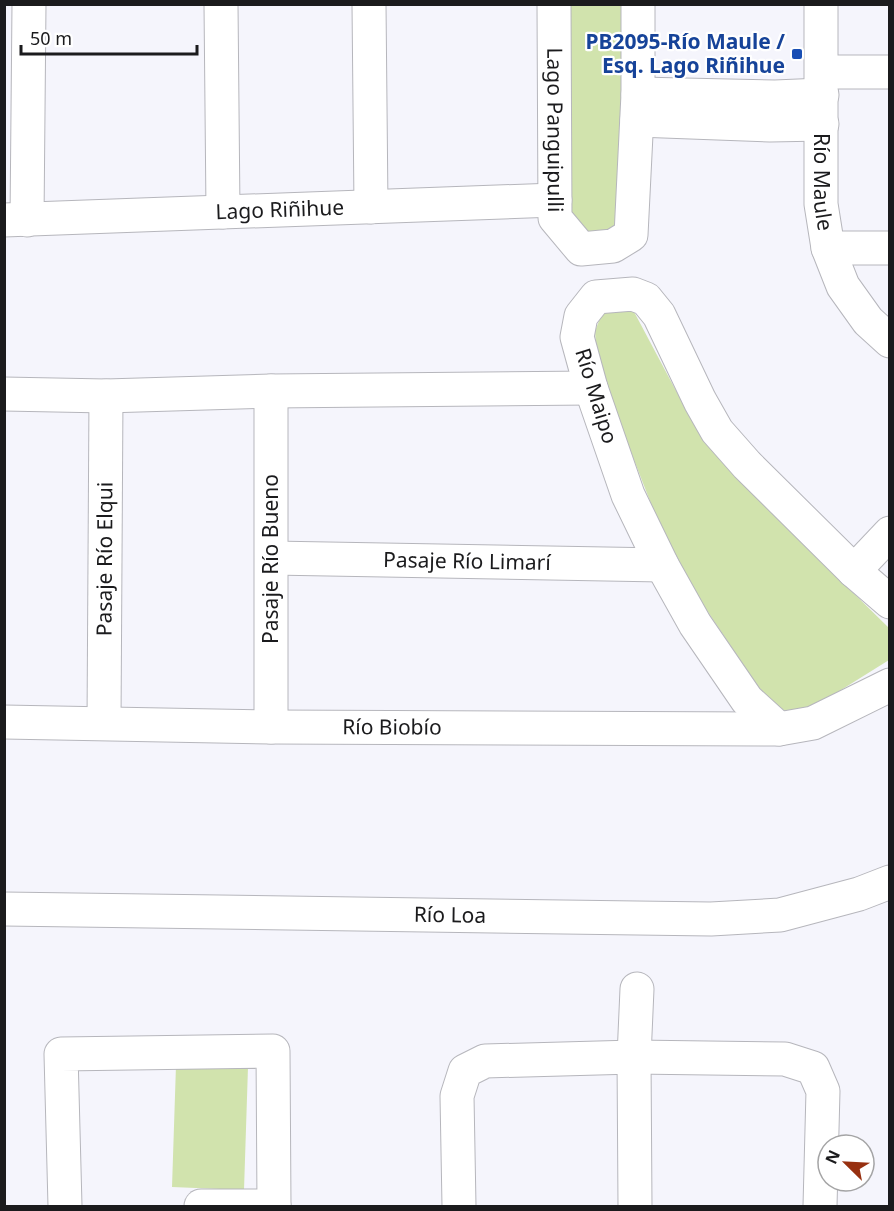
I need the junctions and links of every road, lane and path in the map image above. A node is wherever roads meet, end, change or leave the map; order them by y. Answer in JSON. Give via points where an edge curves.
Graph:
{"nodes":[{"id":1,"x":29,"y":4,"type":"edge"},
{"id":2,"x":221,"y":4,"type":"edge"},
{"id":3,"x":369,"y":4,"type":"edge"},
{"id":4,"x":554,"y":4,"type":"edge"},
{"id":5,"x":638,"y":4,"type":"edge"},
{"id":6,"x":821,"y":4,"type":"edge"},
{"id":7,"x":17,"y":46,"type":"edge"},
{"id":8,"x":890,"y":72,"type":"edge"},
{"id":9,"x":822,"y":97,"type":"junction"},
{"id":10,"x":637,"y":107,"type":"junction"},
{"id":11,"x":555,"y":200,"type":"junction"},
{"id":12,"x":371,"y":207,"type":"junction"},
{"id":13,"x":223,"y":212,"type":"junction"},
{"id":14,"x":16,"y":220,"type":"edge"},
{"id":15,"x":828,"y":248,"type":"junction"},
{"id":16,"x":890,"y":248,"type":"edge"},
{"id":17,"x":890,"y":341,"type":"edge"},
{"id":18,"x":591,"y":388,"type":"junction"},
{"id":19,"x":271,"y":391,"type":"junction"},
{"id":20,"x":4,"y":394,"type":"edge"},
{"id":21,"x":106,"y":396,"type":"junction"},
{"id":22,"x":890,"y":533,"type":"edge"},
{"id":23,"x":272,"y":558,"type":"junction"},
{"id":24,"x":662,"y":565,"type":"junction"},
{"id":25,"x":877,"y":584,"type":"edge"},
{"id":26,"x":890,"y":685,"type":"edge"},
{"id":27,"x":4,"y":722,"type":"edge"},
{"id":28,"x":104,"y":723,"type":"junction"},
{"id":29,"x":272,"y":727,"type":"junction"},
{"id":30,"x":779,"y":729,"type":"junction"},
{"id":31,"x":890,"y":882,"type":"edge"},
{"id":32,"x":4,"y":909,"type":"edge"},
{"id":33,"x":637,"y":989,"type":"dead end"},
{"id":34,"x":634,"y":1057,"type":"junction"},
{"id":35,"x":65,"y":1206,"type":"edge"},
{"id":36,"x":201,"y":1206,"type":"edge"},
{"id":37,"x":274,"y":1206,"type":"edge"},
{"id":38,"x":459,"y":1206,"type":"edge"},
{"id":39,"x":635,"y":1206,"type":"edge"},
{"id":40,"x":820,"y":1206,"type":"edge"}],
"edges":[{"from":1,"to":7,"type":"street"},
{"from":2,"to":13,"type":"street"},
{"from":3,"to":12,"type":"street"},
{"from":4,"to":11,"type":"street","name":"Lago Panguipulli"},
{"from":5,"to":10,"type":"street","name":"Lago Panguipulli"},
{"from":6,"to":9,"type":"street","name":"Río Maule"},
{"from":7,"to":14,"type":"street"},
{"from":8,"to":9,"type":"street"},
{"from":9,"to":10,"type":"street"},
{"from":9,"to":15,"type":"street","name":"Río Maule","via":[[822,204]]},
{"from":10,"to":11,"type":"street","name":"Lago Panguipulli","via":[[631,235],[613,246],[581,249],[555,218]]},
{"from":11,"to":12,"type":"street","name":"Lago Riñihue"},
{"from":12,"to":13,"type":"street","name":"Lago Riñihue"},
{"from":13,"to":14,"type":"street","name":"Lago Riñihue"},
{"from":15,"to":16,"type":"street"},
{"from":15,"to":17,"type":"street","name":"Río Maule","via":[[843,286],[868,321]]},
{"from":18,"to":19,"type":"street"},
{"from":18,"to":24,"type":"street","name":"Río Maipo","via":[[628,495]]},
{"from":18,"to":25,"type":"street","name":"Río Maipo","via":[[577,337],[581,316],[596,297],[633,294],[646,299],[659,315],[717,431],[747,465]]},
{"from":19,"to":21,"type":"street"},
{"from":19,"to":23,"type":"street","name":"Pasaje Río Bueno"},
{"from":20,"to":21,"type":"street"},
{"from":21,"to":28,"type":"street","name":"Pasaje Río Elqui"},
{"from":22,"to":25,"type":"street","name":"Río Maipo"},
{"from":23,"to":24,"type":"street","name":"Pasaje Río Limarí"},
{"from":23,"to":29,"type":"street","name":"Pasaje Río Bueno"},
{"from":24,"to":30,"type":"street","name":"Río Maipo","via":[[694,624],[747,700]]},
{"from":26,"to":30,"type":"street","via":[[813,723]]},
{"from":27,"to":28,"type":"street","name":"Río Biobío"},
{"from":28,"to":29,"type":"street","name":"Río Biobío"},
{"from":29,"to":30,"type":"street","name":"Río Biobío"},
{"from":31,"to":32,"type":"street","name":"Río Loa","via":[[780,915],[711,919]]},
{"from":33,"to":34,"type":"street"},
{"from":34,"to":38,"type":"street","via":[[485,1061],[465,1071],[457,1096]]},
{"from":34,"to":39,"type":"street"},
{"from":34,"to":40,"type":"street","via":[[784,1059],[813,1068],[823,1091]]},
{"from":35,"to":37,"type":"street","via":[[61,1054],[273,1051]]},
{"from":36,"to":37,"type":"street"}]}
